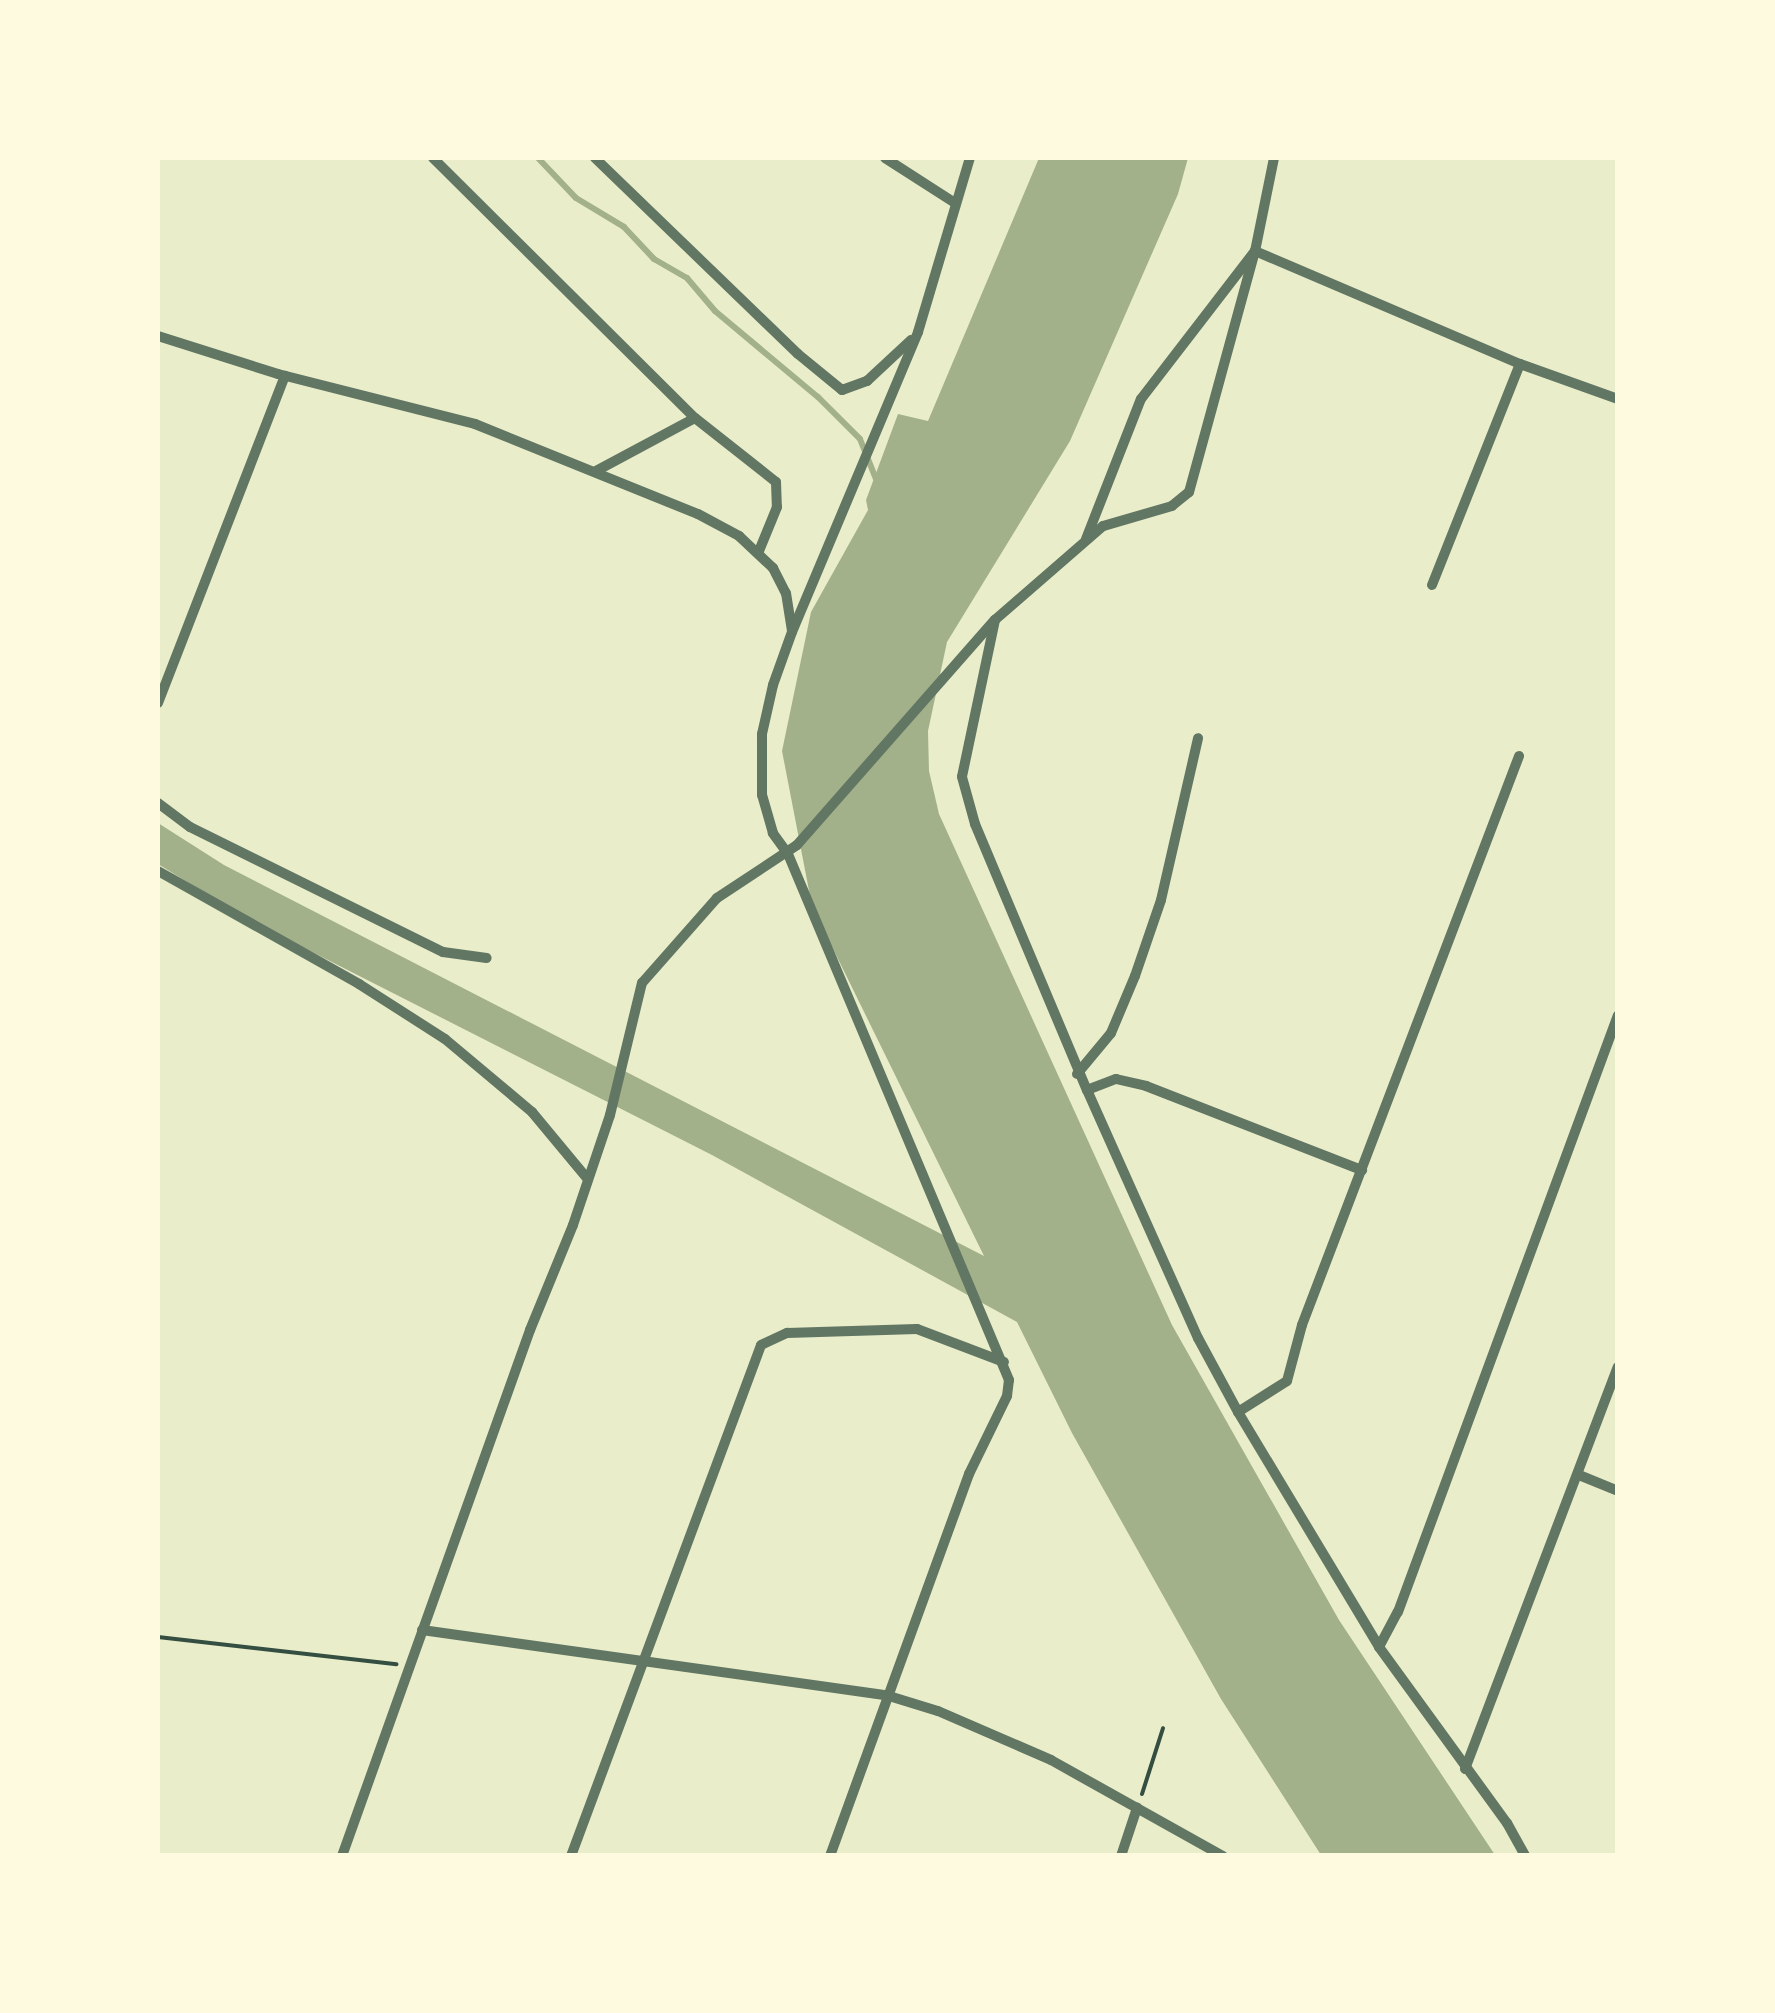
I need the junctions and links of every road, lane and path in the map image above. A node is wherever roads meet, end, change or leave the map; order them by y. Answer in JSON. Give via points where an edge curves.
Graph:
{"nodes":[{"id":1,"x":432,"y":158,"type":"edge"},
{"id":2,"x":596,"y":158,"type":"edge"},
{"id":3,"x":885,"y":158,"type":"edge"},
{"id":4,"x":970,"y":158,"type":"edge"},
{"id":5,"x":1274,"y":158,"type":"edge"},
{"id":6,"x":955,"y":204,"type":"junction"},
{"id":7,"x":1255,"y":251,"type":"junction"},
{"id":8,"x":918,"y":332,"type":"junction"},
{"id":9,"x":158,"y":336,"type":"edge"},
{"id":10,"x":1520,"y":364,"type":"junction"},
{"id":11,"x":285,"y":376,"type":"junction"},
{"id":12,"x":1618,"y":399,"type":"edge"},
{"id":13,"x":696,"y":418,"type":"junction"},
{"id":14,"x":596,"y":471,"type":"junction"},
{"id":15,"x":1086,"y":538,"type":"junction"},
{"id":16,"x":759,"y":551,"type":"junction"},
{"id":17,"x":1432,"y":585,"type":"dead end"},
{"id":18,"x":995,"y":620,"type":"junction"},
{"id":19,"x":792,"y":632,"type":"junction"},
{"id":20,"x":158,"y":703,"type":"edge"},
{"id":21,"x":1198,"y":738,"type":"dead end"},
{"id":22,"x":1520,"y":756,"type":"dead end"},
{"id":23,"x":158,"y":803,"type":"edge"},
{"id":24,"x":788,"y":854,"type":"junction"},
{"id":25,"x":158,"y":871,"type":"edge"},
{"id":26,"x":487,"y":958,"type":"dead end"},
{"id":27,"x":1618,"y":1015,"type":"edge"},
{"id":28,"x":1078,"y":1074,"type":"junction"},
{"id":29,"x":1087,"y":1090,"type":"junction"},
{"id":30,"x":1362,"y":1170,"type":"junction"},
{"id":31,"x":586,"y":1177,"type":"junction"},
{"id":32,"x":1005,"y":1363,"type":"junction"},
{"id":33,"x":1618,"y":1367,"type":"edge"},
{"id":34,"x":1238,"y":1412,"type":"junction"},
{"id":35,"x":1579,"y":1475,"type":"junction"},
{"id":36,"x":1618,"y":1491,"type":"edge"},
{"id":37,"x":422,"y":1630,"type":"junction"},
{"id":38,"x":158,"y":1637,"type":"edge"},
{"id":39,"x":1379,"y":1647,"type":"junction"},
{"id":40,"x":640,"y":1661,"type":"junction"},
{"id":41,"x":409,"y":1665,"type":"junction"},
{"id":42,"x":889,"y":1696,"type":"junction"},
{"id":43,"x":1163,"y":1728,"type":"dead end"},
{"id":44,"x":1465,"y":1769,"type":"junction"},
{"id":45,"x":1138,"y":1808,"type":"junction"},
{"id":46,"x":342,"y":1856,"type":"edge"},
{"id":47,"x":570,"y":1856,"type":"edge"},
{"id":48,"x":830,"y":1856,"type":"edge"},
{"id":49,"x":1121,"y":1856,"type":"edge"},
{"id":50,"x":1223,"y":1856,"type":"edge"},
{"id":51,"x":1524,"y":1856,"type":"edge"}],
"edges":[{"from":1,"to":13,"type":"street"},
{"from":2,"to":8,"type":"street","via":[[842,390],[867,381]]},
{"from":3,"to":6,"type":"street"},
{"from":4,"to":6,"type":"street"},
{"from":5,"to":7,"type":"street"},
{"from":6,"to":8,"type":"street"},
{"from":7,"to":10,"type":"street"},
{"from":7,"to":15,"type":"street","via":[[1141,399]]},
{"from":7,"to":15,"type":"street","via":[[1189,492],[1180,503],[1109,522]]},
{"from":8,"to":19,"type":"street"},
{"from":9,"to":11,"type":"street"},
{"from":10,"to":12,"type":"street"},
{"from":10,"to":17,"type":"street"},
{"from":11,"to":14,"type":"street","via":[[475,424]]},
{"from":11,"to":20,"type":"street"},
{"from":13,"to":14,"type":"street"},
{"from":13,"to":16,"type":"street","via":[[778,486]]},
{"from":14,"to":16,"type":"street","via":[[720,525]]},
{"from":15,"to":18,"type":"street"},
{"from":16,"to":19,"type":"street","via":[[780,579]]},
{"from":18,"to":24,"type":"street"},
{"from":18,"to":28,"type":"street","via":[[967,748],[965,798]]},
{"from":19,"to":24,"type":"street","via":[[772,685],[761,768],[765,810]]},
{"from":21,"to":28,"type":"street","via":[[1161,900],[1135,976],[1111,1034]]},
{"from":22,"to":30,"type":"street"},
{"from":23,"to":26,"type":"street","via":[[190,827],[443,952]]},
{"from":24,"to":31,"type":"street","via":[[717,898],[642,983],[610,1115]]},
{"from":24,"to":32,"type":"street"},
{"from":25,"to":31,"type":"street","via":[[444,1039],[532,1112]]},
{"from":27,"to":39,"type":"street","via":[[1398,1612]]},
{"from":28,"to":29,"type":"street"},
{"from":29,"to":30,"type":"street","via":[[1116,1079],[1146,1086]]},
{"from":29,"to":34,"type":"street"},
{"from":30,"to":34,"type":"street","via":[[1287,1381]]},
{"from":31,"to":37,"type":"street"},
{"from":32,"to":40,"type":"street","via":[[917,1329],[787,1333],[761,1344]]},
{"from":32,"to":42,"type":"street","via":[[1007,1396],[969,1474]]},
{"from":33,"to":35,"type":"street"},
{"from":34,"to":39,"type":"street"},
{"from":35,"to":36,"type":"street"},
{"from":35,"to":44,"type":"street"},
{"from":37,"to":40,"type":"street"},
{"from":37,"to":41,"type":"street"},
{"from":38,"to":41,"type":"path"},
{"from":39,"to":44,"type":"street"},
{"from":40,"to":42,"type":"street"},
{"from":40,"to":47,"type":"street"},
{"from":41,"to":46,"type":"street"},
{"from":42,"to":45,"type":"street","via":[[1008,1739]]},
{"from":42,"to":48,"type":"street"},
{"from":43,"to":45,"type":"path"},
{"from":44,"to":51,"type":"street"},
{"from":45,"to":49,"type":"street"},
{"from":45,"to":50,"type":"street"}]}
